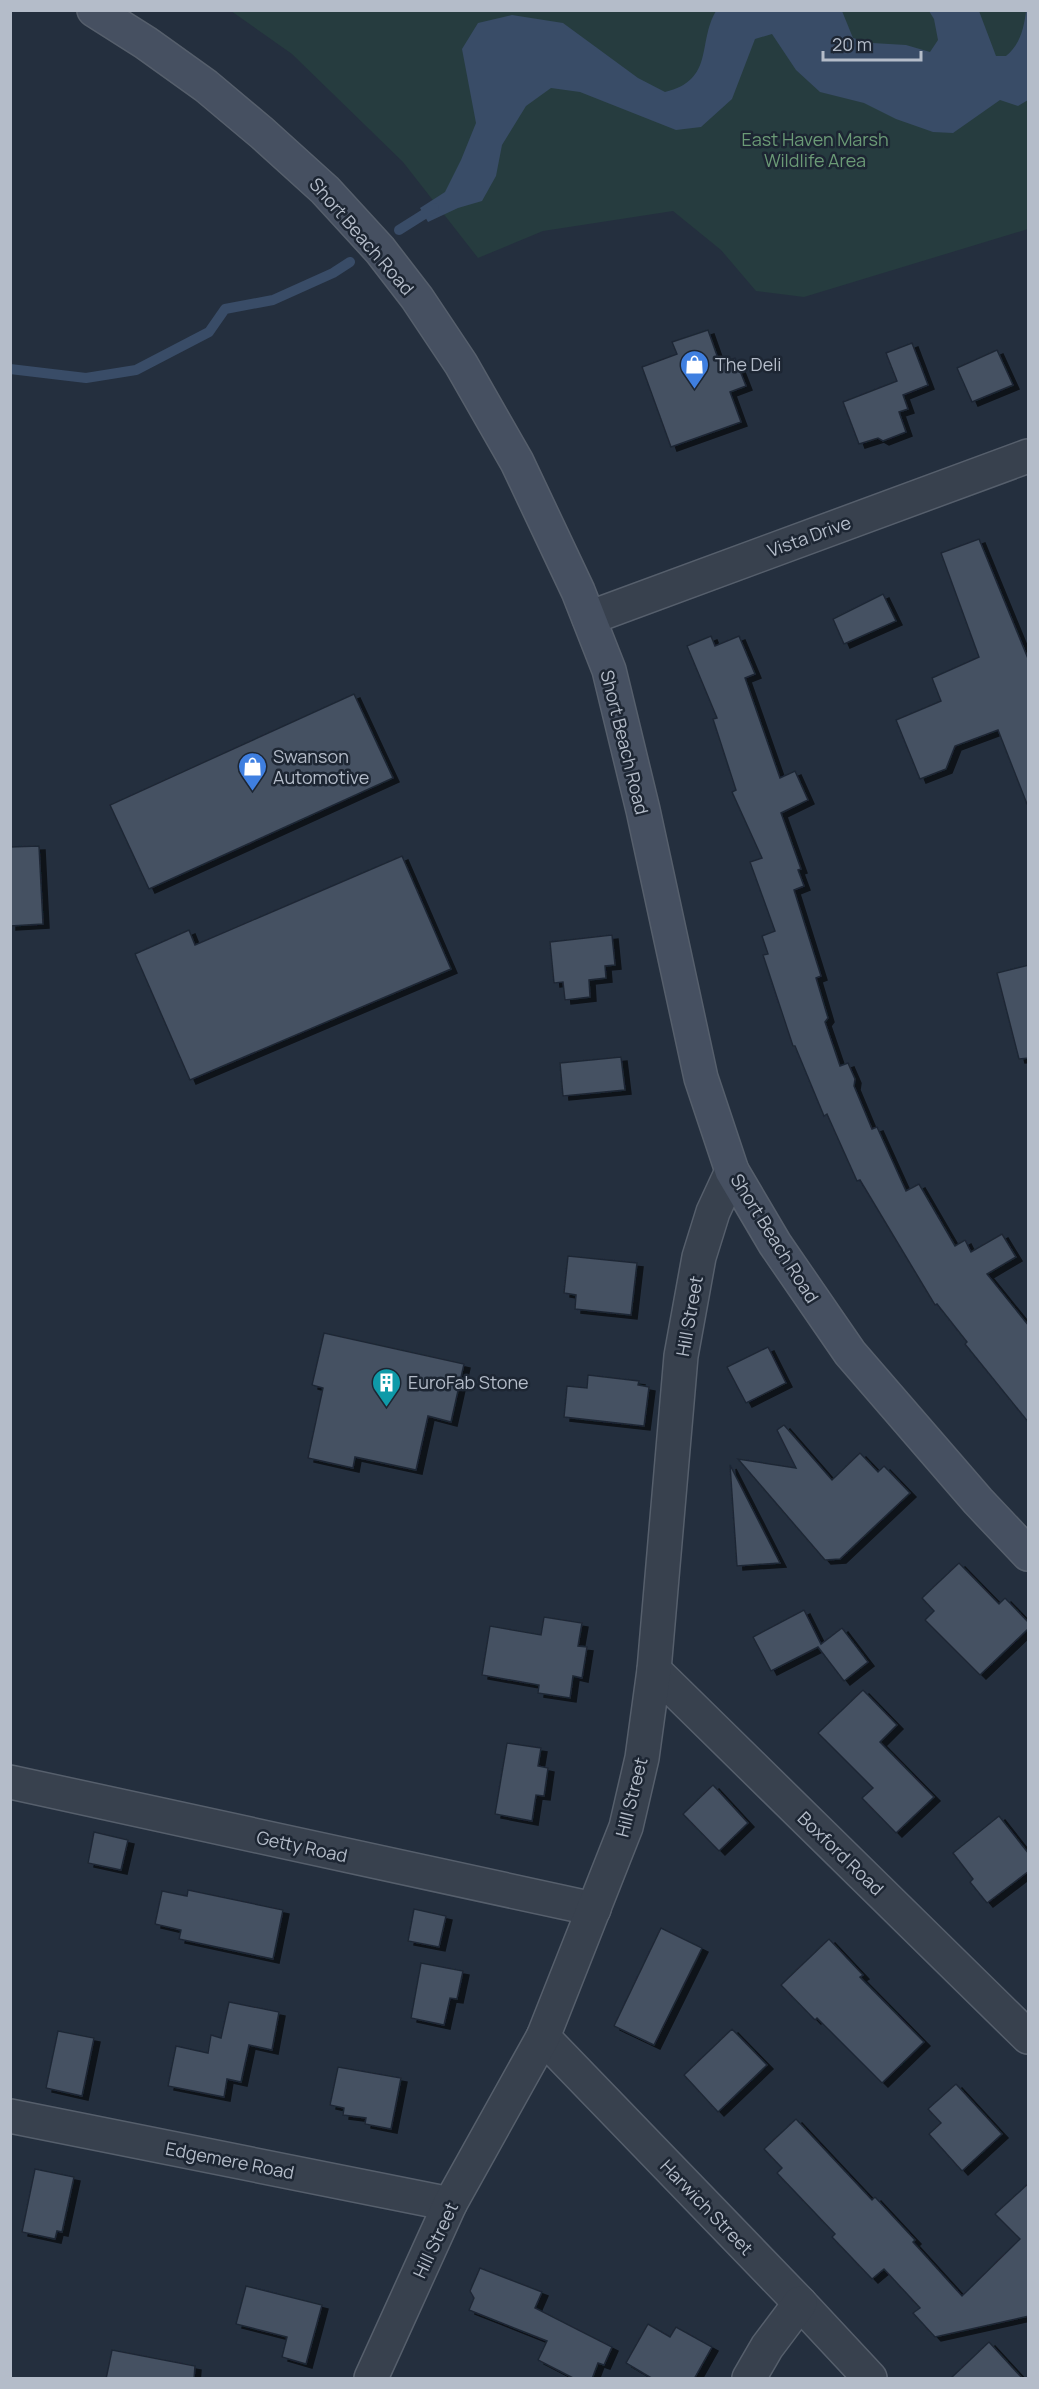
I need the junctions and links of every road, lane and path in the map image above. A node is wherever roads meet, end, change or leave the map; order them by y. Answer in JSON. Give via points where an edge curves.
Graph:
{"nodes":[{"id":1,"x":94,"y":10,"type":"edge"},
{"id":2,"x":1027,"y":460,"type":"edge"},
{"id":3,"x":589,"y":618,"type":"junction"},
{"id":4,"x":732,"y":1171,"type":"junction"},
{"id":5,"x":1029,"y":1554,"type":"edge"},
{"id":6,"x":654,"y":1670,"type":"junction"},
{"id":7,"x":10,"y":1782,"type":"edge"},
{"id":8,"x":594,"y":1910,"type":"junction"},
{"id":9,"x":543,"y":2037,"type":"junction"},
{"id":10,"x":1029,"y":2037,"type":"edge"},
{"id":11,"x":10,"y":2116,"type":"edge"},
{"id":12,"x":450,"y":2204,"type":"junction"},
{"id":13,"x":800,"y":2303,"type":"junction"},
{"id":14,"x":371,"y":2379,"type":"edge"},
{"id":15,"x":749,"y":2379,"type":"edge"},
{"id":16,"x":870,"y":2379,"type":"edge"}],
"edges":[{"from":1,"to":3,"type":"main road","name":"Short Beach Road","via":[[197,80],[262,133],[325,190],[380,250],[461,364],[512,452]]},
{"from":2,"to":3,"type":"street","name":"Vista Drive"},
{"from":3,"to":4,"type":"main road","name":"Short Beach Road","via":[[609,670],[621,718],[701,1078]]},
{"from":4,"to":5,"type":"main road","name":"Short Beach Road","via":[[775,1244],[850,1353],[978,1502]]},
{"from":4,"to":6,"type":"street","name":"Hill Street","via":[[713,1212],[699,1257],[681,1356]]},
{"from":6,"to":8,"type":"street","name":"Hill Street","via":[[642,1758],[626,1827]]},
{"from":6,"to":10,"type":"street","name":"Boxford Road"},
{"from":7,"to":8,"type":"street","name":"Getty Road"},
{"from":8,"to":9,"type":"street","name":"Hill Street"},
{"from":9,"to":12,"type":"street","name":"Hill Street"},
{"from":9,"to":13,"type":"street","name":"Harwich Street"},
{"from":11,"to":12,"type":"street","name":"Edgemere Road"},
{"from":12,"to":14,"type":"street","name":"Hill Street"},
{"from":13,"to":15,"type":"street"},
{"from":13,"to":16,"type":"street","name":"Harwich Street"}]}
